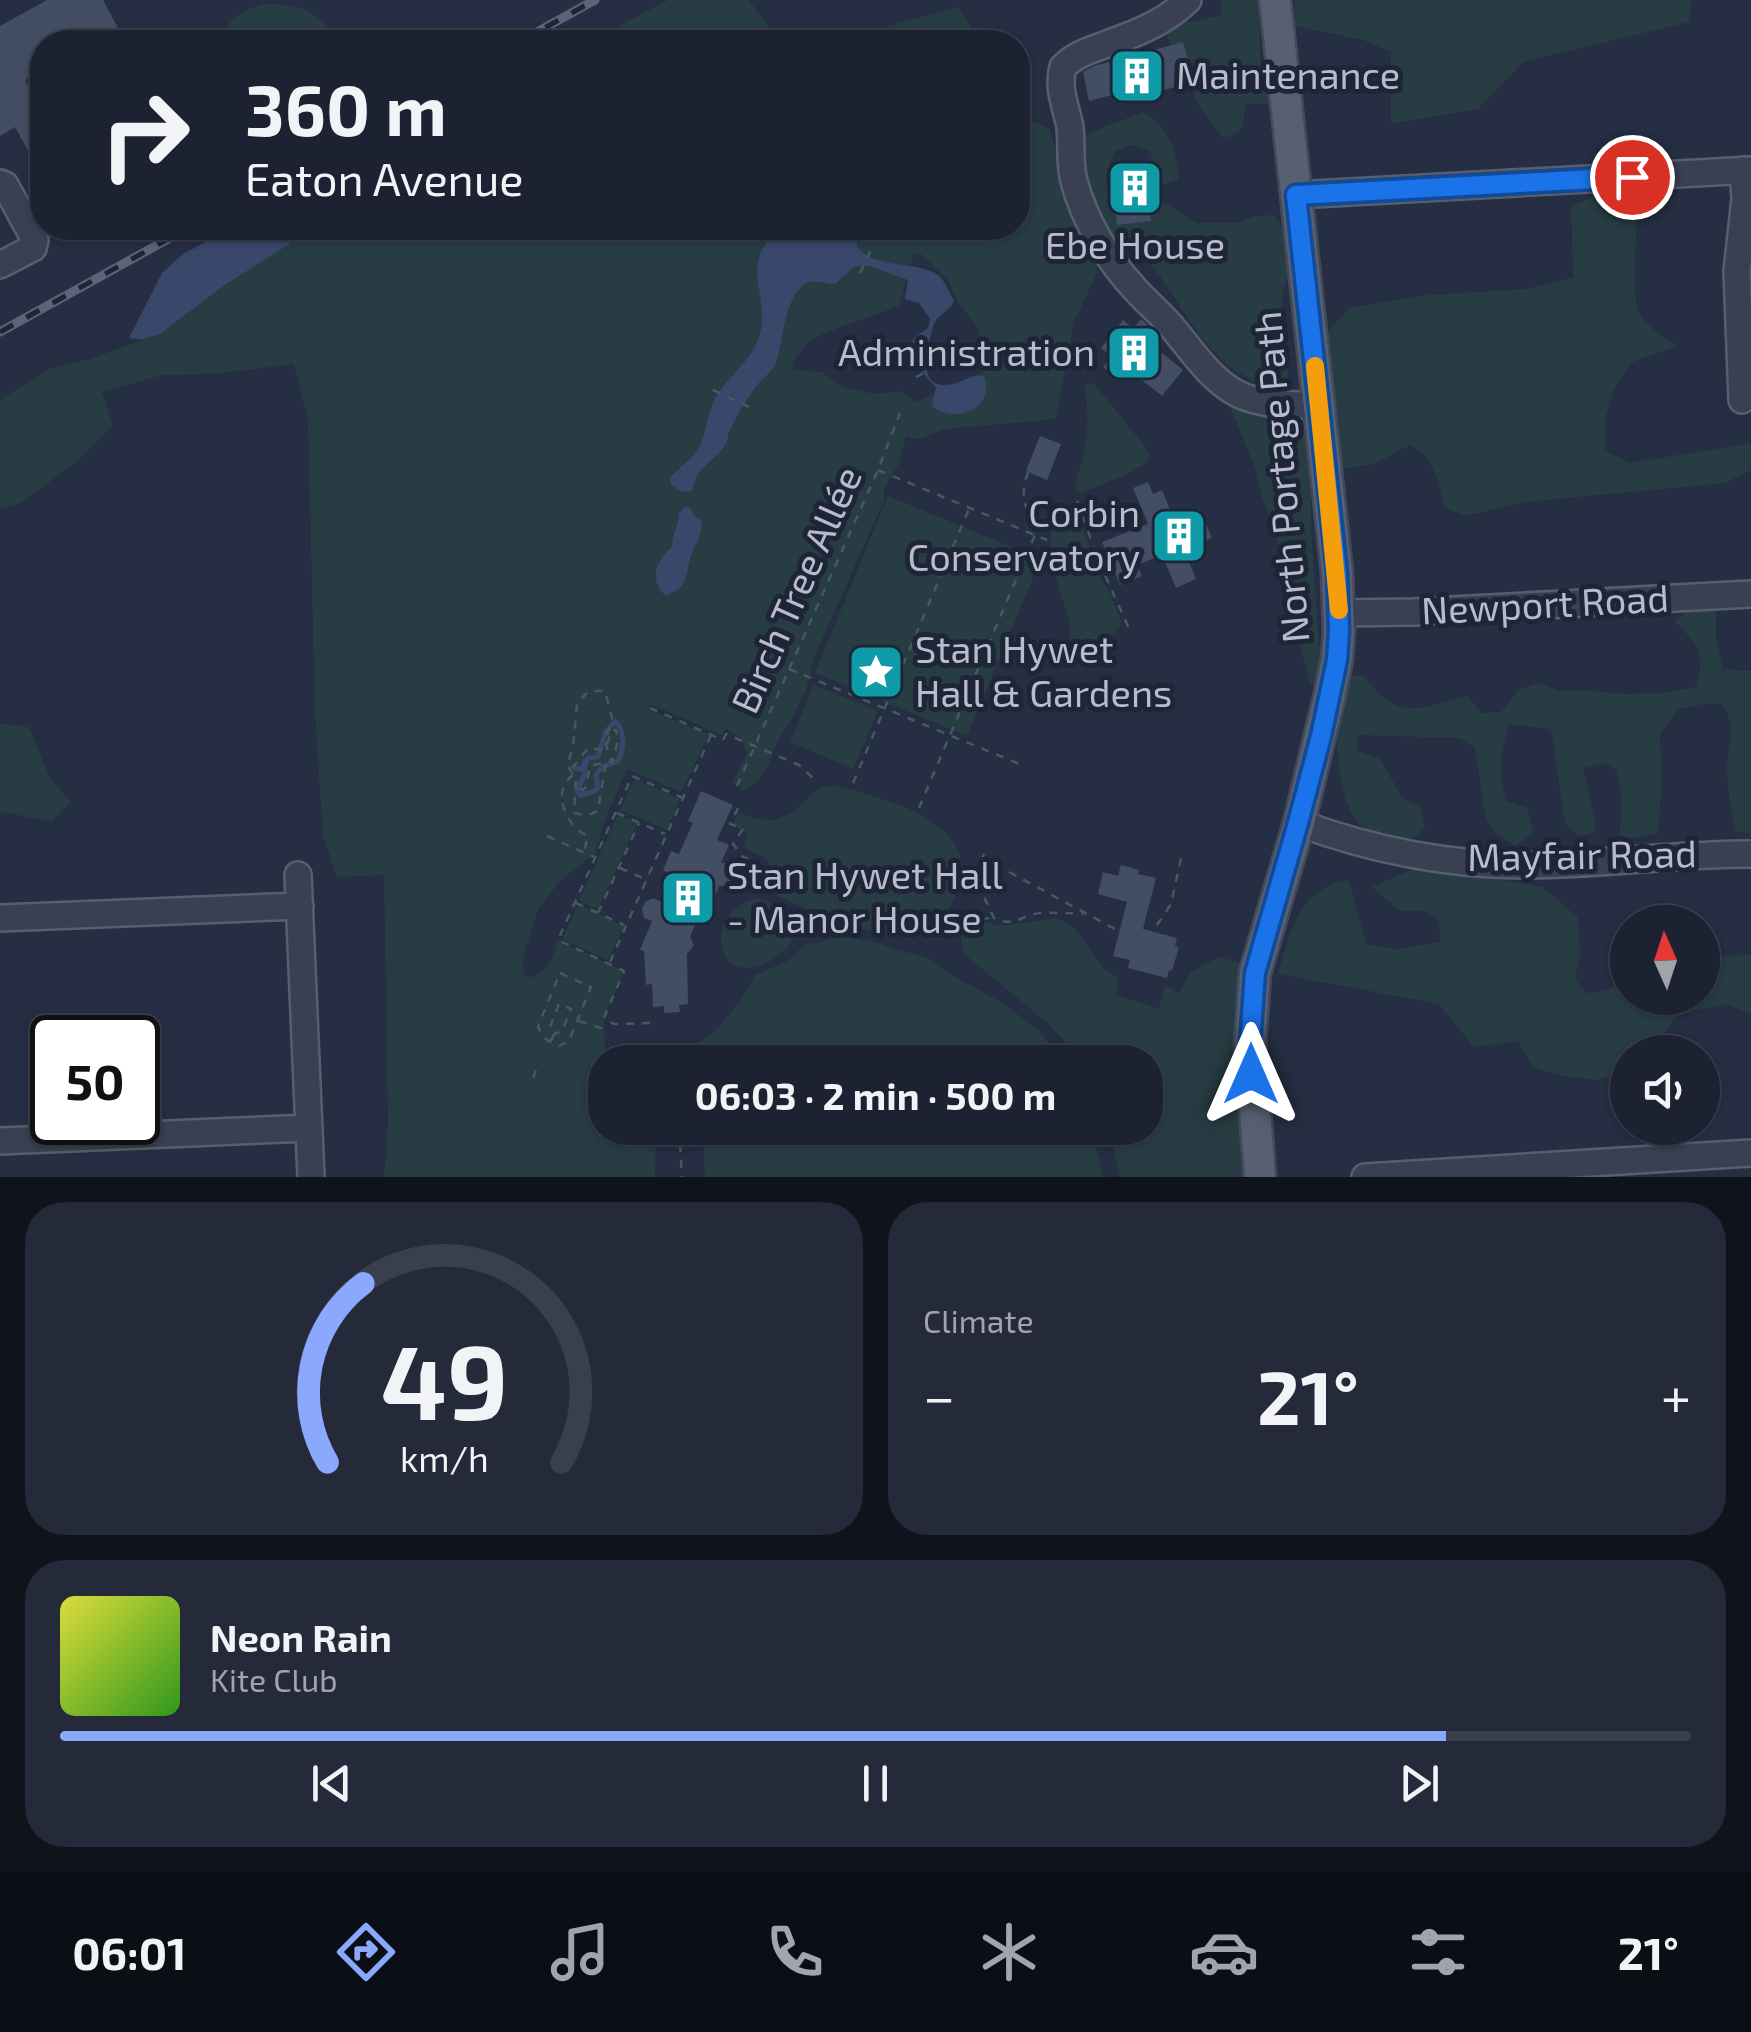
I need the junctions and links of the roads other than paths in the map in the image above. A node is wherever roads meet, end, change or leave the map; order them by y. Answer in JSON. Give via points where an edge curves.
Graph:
{"nodes":[{"id":1,"x":1188,"y":0,"type":"edge"},
{"id":2,"x":1274,"y":0,"type":"edge"},
{"id":3,"x":1747,"y":170,"type":"edge"},
{"id":4,"x":0,"y":184,"type":"edge"},
{"id":5,"x":1296,"y":195,"type":"junction"},
{"id":6,"x":30,"y":231,"type":"edge"},
{"id":7,"x":35,"y":240,"type":"edge"},
{"id":8,"x":0,"y":265,"type":"edge"},
{"id":9,"x":1742,"y":400,"type":"dead end"},
{"id":10,"x":1319,"y":405,"type":"junction"},
{"id":11,"x":1751,"y":594,"type":"edge"},
{"id":12,"x":1339,"y":614,"type":"junction"},
{"id":13,"x":1298,"y":823,"type":"junction"},
{"id":14,"x":1751,"y":854,"type":"edge"},
{"id":15,"x":298,"y":875,"type":"dead end"},
{"id":16,"x":300,"y":906,"type":"junction"},
{"id":17,"x":0,"y":918,"type":"edge"},
{"id":18,"x":309,"y":1128,"type":"junction"},
{"id":19,"x":0,"y":1141,"type":"edge"},
{"id":20,"x":1751,"y":1153,"type":"edge"},
{"id":21,"x":312,"y":1177,"type":"edge"},
{"id":22,"x":1260,"y":1177,"type":"edge"},
{"id":23,"x":1365,"y":1177,"type":"edge"}],
"edges":[{"from":1,"to":10,"type":"street","via":[[1063,67],[1074,184],[1114,263],[1219,380],[1248,398]]},
{"from":2,"to":5,"type":"main road","name":"North Portage Path"},
{"from":3,"to":5,"type":"street"},
{"from":3,"to":9,"type":"street","via":[[1737,271]]},
{"from":4,"to":6,"type":"street"},
{"from":5,"to":10,"type":"main road","name":"North Portage Path"},
{"from":7,"to":8,"type":"street","via":[[33,248]]},
{"from":10,"to":12,"type":"main road","name":"North Portage Path"},
{"from":11,"to":12,"type":"street","name":"Newport Road"},
{"from":12,"to":13,"type":"main road","name":"North Portage Path","via":[[1337,660]]},
{"from":13,"to":14,"type":"street","name":"Mayfair Road","via":[[1378,847],[1473,862]]},
{"from":13,"to":22,"type":"main road","name":"North Portage Path","via":[[1255,973],[1250,1044]]},
{"from":15,"to":16,"type":"street"},
{"from":16,"to":17,"type":"street"},
{"from":16,"to":18,"type":"street"},
{"from":18,"to":19,"type":"street"},
{"from":18,"to":21,"type":"street"},
{"from":20,"to":23,"type":"street"}]}
